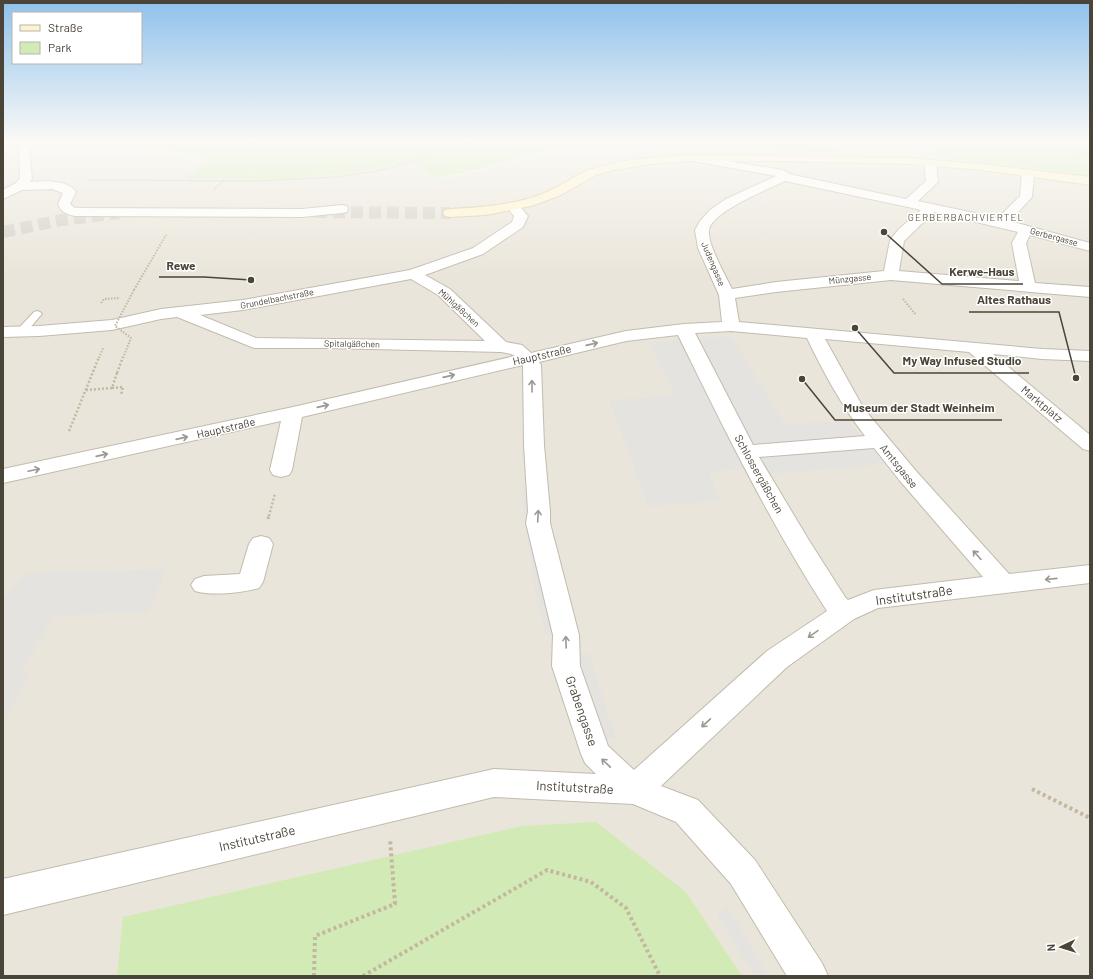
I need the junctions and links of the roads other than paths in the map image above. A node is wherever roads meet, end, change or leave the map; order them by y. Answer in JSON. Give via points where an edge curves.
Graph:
{"nodes":[{"id":1,"x":19,"y":187,"type":"edge"},
{"id":2,"x":57,"y":187,"type":"edge"},
{"id":3,"x":564,"y":187,"type":"edge"},
{"id":4,"x":762,"y":187,"type":"edge"},
{"id":5,"x":833,"y":187,"type":"edge"},
{"id":6,"x":927,"y":187,"type":"edge"},
{"id":7,"x":1027,"y":187,"type":"edge"},
{"id":8,"x":3,"y":195,"type":"edge"},
{"id":9,"x":908,"y":203,"type":"junction"},
{"id":10,"x":512,"y":206,"type":"junction"},
{"id":11,"x":932,"y":208,"type":"junction"},
{"id":12,"x":342,"y":209,"type":"dead end"},
{"id":13,"x":450,"y":213,"type":"tunnel mouth"},
{"id":14,"x":921,"y":218,"type":"junction"},
{"id":15,"x":1001,"y":223,"type":"junction"},
{"id":16,"x":1024,"y":233,"type":"junction"},
{"id":17,"x":1090,"y":247,"type":"edge"},
{"id":18,"x":413,"y":274,"type":"junction"},
{"id":19,"x":890,"y":275,"type":"junction"},
{"id":20,"x":1028,"y":287,"type":"junction"},
{"id":21,"x":1090,"y":292,"type":"edge"},
{"id":22,"x":727,"y":294,"type":"junction"},
{"id":23,"x":179,"y":312,"type":"junction"},
{"id":24,"x":37,"y":314,"type":"dead end"},
{"id":25,"x":731,"y":326,"type":"junction"},
{"id":26,"x":684,"y":329,"type":"junction"},
{"id":27,"x":3,"y":332,"type":"edge"},
{"id":28,"x":21,"y":332,"type":"junction"},
{"id":29,"x":814,"y":334,"type":"junction"},
{"id":30,"x":501,"y":347,"type":"junction"},
{"id":31,"x":976,"y":348,"type":"junction"},
{"id":32,"x":1090,"y":356,"type":"edge"},
{"id":33,"x":527,"y":359,"type":"junction"},
{"id":34,"x":293,"y":413,"type":"junction"},
{"id":35,"x":879,"y":441,"type":"junction"},
{"id":36,"x":1090,"y":444,"type":"edge"},
{"id":37,"x":746,"y":452,"type":"junction"},
{"id":38,"x":281,"y":470,"type":"road end"},
{"id":39,"x":3,"y":476,"type":"edge"},
{"id":40,"x":261,"y":544,"type":"road end"},
{"id":41,"x":1090,"y":574,"type":"edge"},
{"id":42,"x":1003,"y":584,"type":"junction"},
{"id":43,"x":204,"y":585,"type":"dead end"},
{"id":44,"x":845,"y":612,"type":"junction"},
{"id":45,"x":634,"y":790,"type":"junction"},
{"id":46,"x":3,"y":897,"type":"edge"},
{"id":47,"x":809,"y":976,"type":"edge"}],
"edges":[{"from":1,"to":8,"type":"street"},
{"from":2,"to":12,"type":"street","via":[[70,192],[64,204],[68,210],[76,212],[302,214]]},
{"from":3,"to":10,"type":"main road","via":[[548,195]]},
{"from":4,"to":22,"type":"street","name":"Judengasse","via":[[730,202],[715,213],[702,230],[705,248]]},
{"from":5,"to":9,"type":"street","name":"Gerbergasse"},
{"from":6,"to":9,"type":"street"},
{"from":7,"to":15,"type":"street","via":[[1026,197]]},
{"from":9,"to":11,"type":"street","name":"Gerbergasse"},
{"from":10,"to":13,"type":"main road","via":[[486,211]]},
{"from":10,"to":18,"type":"street","name":"Grundelbachstraße","via":[[521,216],[518,224],[508,232],[478,251]]},
{"from":11,"to":14,"type":"street"},
{"from":11,"to":15,"type":"street","name":"Gerbergasse"},
{"from":14,"to":16,"type":"street"},
{"from":14,"to":19,"type":"street","via":[[897,240]]},
{"from":15,"to":16,"type":"street","name":"Gerbergasse"},
{"from":16,"to":17,"type":"street","name":"Gerbergasse"},
{"from":16,"to":20,"type":"street","via":[[1019,244]]},
{"from":18,"to":23,"type":"street","name":"Grundelbachstraße","via":[[268,301]]},
{"from":18,"to":30,"type":"street","name":"Mühlgäßchen","via":[[444,292]]},
{"from":19,"to":20,"type":"street","name":"Münzgasse"},
{"from":19,"to":22,"type":"street","name":"Münzgasse"},
{"from":20,"to":21,"type":"street","name":"Münzgasse"},
{"from":22,"to":25,"type":"street","name":"Judengasse"},
{"from":23,"to":28,"type":"street","name":"Grundelbachstraße","via":[[112,325]]},
{"from":23,"to":30,"type":"street","name":"Spitalgäßchen","via":[[254,343]]},
{"from":24,"to":28,"type":"lane"},
{"from":25,"to":26,"type":"street","name":"Hauptstraße"},
{"from":25,"to":29,"type":"street","name":"Hauptstraße"},
{"from":33,"to":26,"type":"street","name":"Hauptstraße","one_way":true,"via":[[626,336]]},
{"from":26,"to":37,"type":"street","name":"Schlossergäßchen"},
{"from":27,"to":28,"type":"street","name":"Grundelbachstraße"},
{"from":29,"to":31,"type":"street","name":"Hauptstraße"},
{"from":29,"to":35,"type":"street","name":"Amtsgasse","via":[[856,412]]},
{"from":30,"to":33,"type":"street","name":"Spitalgäßchen","via":[[516,349]]},
{"from":31,"to":32,"type":"street","name":"Hauptstraße"},
{"from":31,"to":36,"type":"street","name":"Marktplatz"},
{"from":34,"to":33,"type":"street","name":"Hauptstraße","one_way":true},
{"from":45,"to":33,"type":"street","name":"Grabengasse","one_way":true,"via":[[596,754],[566,666],[566,635],[538,524],[532,365]]},
{"from":34,"to":38,"type":"street"},
{"from":39,"to":34,"type":"street","name":"Hauptstraße","one_way":true},
{"from":35,"to":37,"type":"street"},
{"from":42,"to":35,"type":"street","name":"Amtsgasse","one_way":true,"via":[[948,524]]},
{"from":37,"to":44,"type":"street","name":"Schlossergäßchen","via":[[800,546],[836,604]]},
{"from":40,"to":43,"type":"street","via":[[250,582]]},
{"from":41,"to":42,"type":"street","name":"Institutstraße","one_way":true},
{"from":42,"to":44,"type":"street","name":"Institutstraße","via":[[874,599]]},
{"from":44,"to":45,"type":"street","name":"Institutstraße","one_way":true,"via":[[777,659]]},
{"from":45,"to":46,"type":"street","name":"Institutstraße","via":[[494,783]]},
{"from":45,"to":47,"type":"street","name":"Grabengasse","via":[[687,811],[743,872]]}]}
